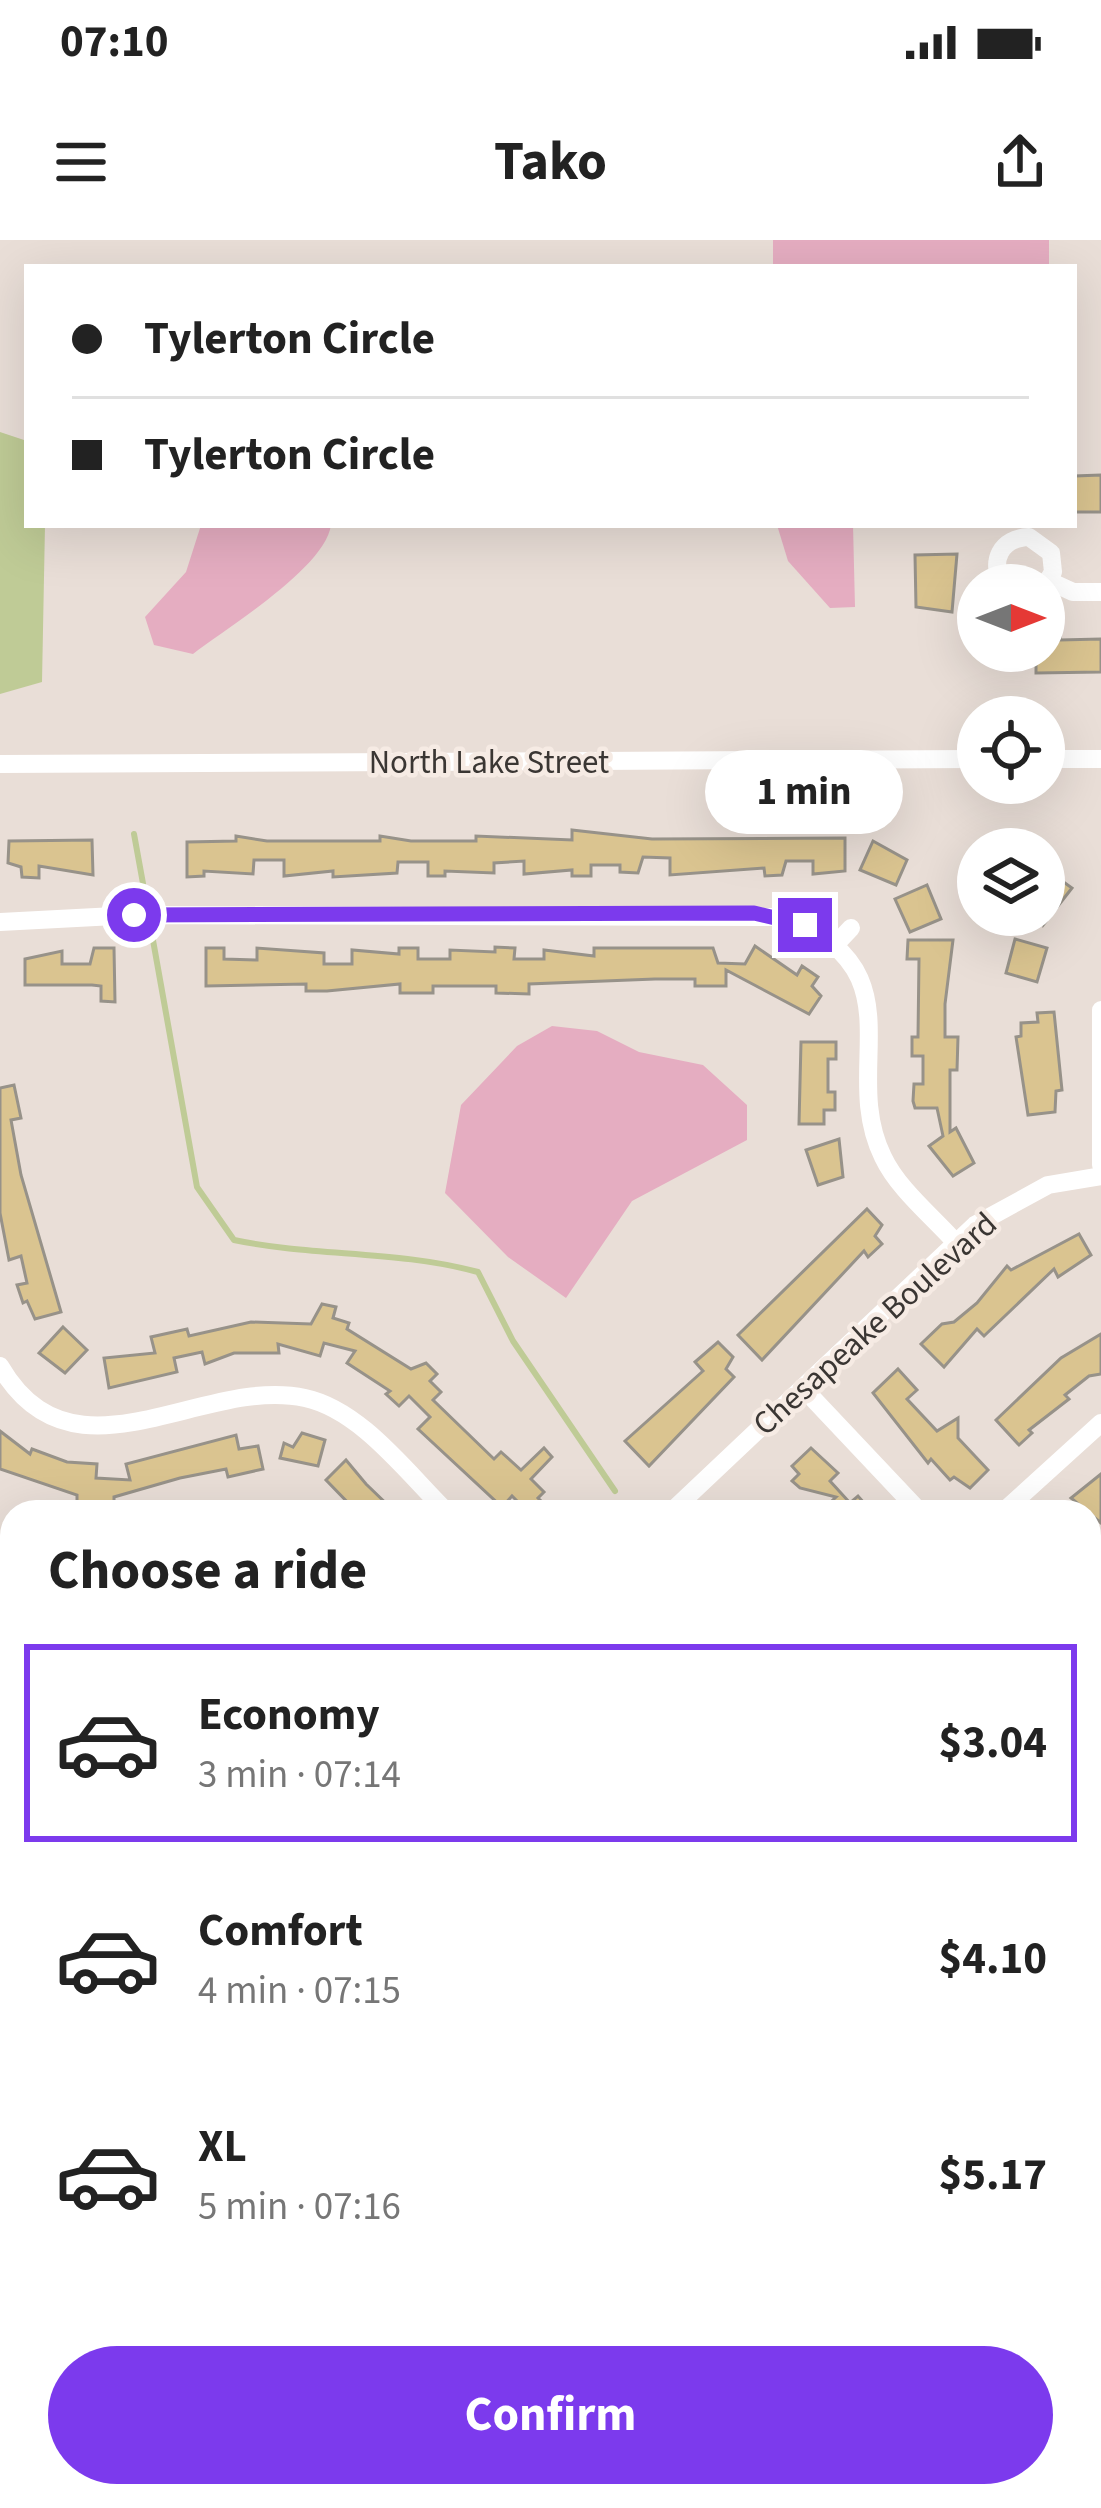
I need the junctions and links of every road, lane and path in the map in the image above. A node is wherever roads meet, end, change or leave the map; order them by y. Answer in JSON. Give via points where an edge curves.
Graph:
{"nodes":[{"id":1,"x":997,"y":564,"type":"edge"},
{"id":2,"x":1050,"y":564,"type":"edge"},
{"id":3,"x":1065,"y":590,"type":"edge"},
{"id":4,"x":1101,"y":592,"type":"edge"},
{"id":5,"x":957,"y":759,"type":"edge"},
{"id":6,"x":1065,"y":759,"type":"edge"},
{"id":7,"x":1101,"y":759,"type":"edge"},
{"id":8,"x":0,"y":764,"type":"edge"},
{"id":9,"x":0,"y":922,"type":"edge"},
{"id":10,"x":851,"y":928,"type":"dead end"},
{"id":11,"x":834,"y":946,"type":"junction"},
{"id":12,"x":1101,"y":1010,"type":"edge"},
{"id":13,"x":1101,"y":1165,"type":"edge"},
{"id":14,"x":1101,"y":1176,"type":"edge"},
{"id":15,"x":956,"y":1243,"type":"junction"},
{"id":16,"x":0,"y":1366,"type":"edge"},
{"id":17,"x":803,"y":1388,"type":"junction"},
{"id":18,"x":1101,"y":1423,"type":"edge"},
{"id":19,"x":435,"y":1500,"type":"edge"},
{"id":20,"x":684,"y":1500,"type":"edge"},
{"id":21,"x":909,"y":1500,"type":"edge"},
{"id":22,"x":1016,"y":1500,"type":"edge"}],
"edges":[{"from":1,"to":2,"type":"street","via":[[1020,537],[1038,540]]},
{"from":3,"to":4,"type":"street"},
{"from":5,"to":8,"type":"street","name":"North Lake Street"},
{"from":6,"to":7,"type":"street"},
{"from":9,"to":11,"type":"street","via":[[754,913],[805,925]]},
{"from":10,"to":11,"type":"street"},
{"from":11,"to":15,"type":"street","via":[[868,1005],[874,1132],[883,1159]]},
{"from":12,"to":13,"type":"street"},
{"from":14,"to":15,"type":"street","name":"Chesapeake Boulevard","via":[[1023,1196]]},
{"from":15,"to":17,"type":"street","name":"Chesapeake Boulevard"},
{"from":16,"to":19,"type":"street","via":[[47,1414],[97,1427],[250,1395],[307,1398],[366,1433]]},
{"from":17,"to":20,"type":"street","name":"Chesapeake Boulevard"},
{"from":17,"to":21,"type":"street"},
{"from":18,"to":22,"type":"street"}]}
